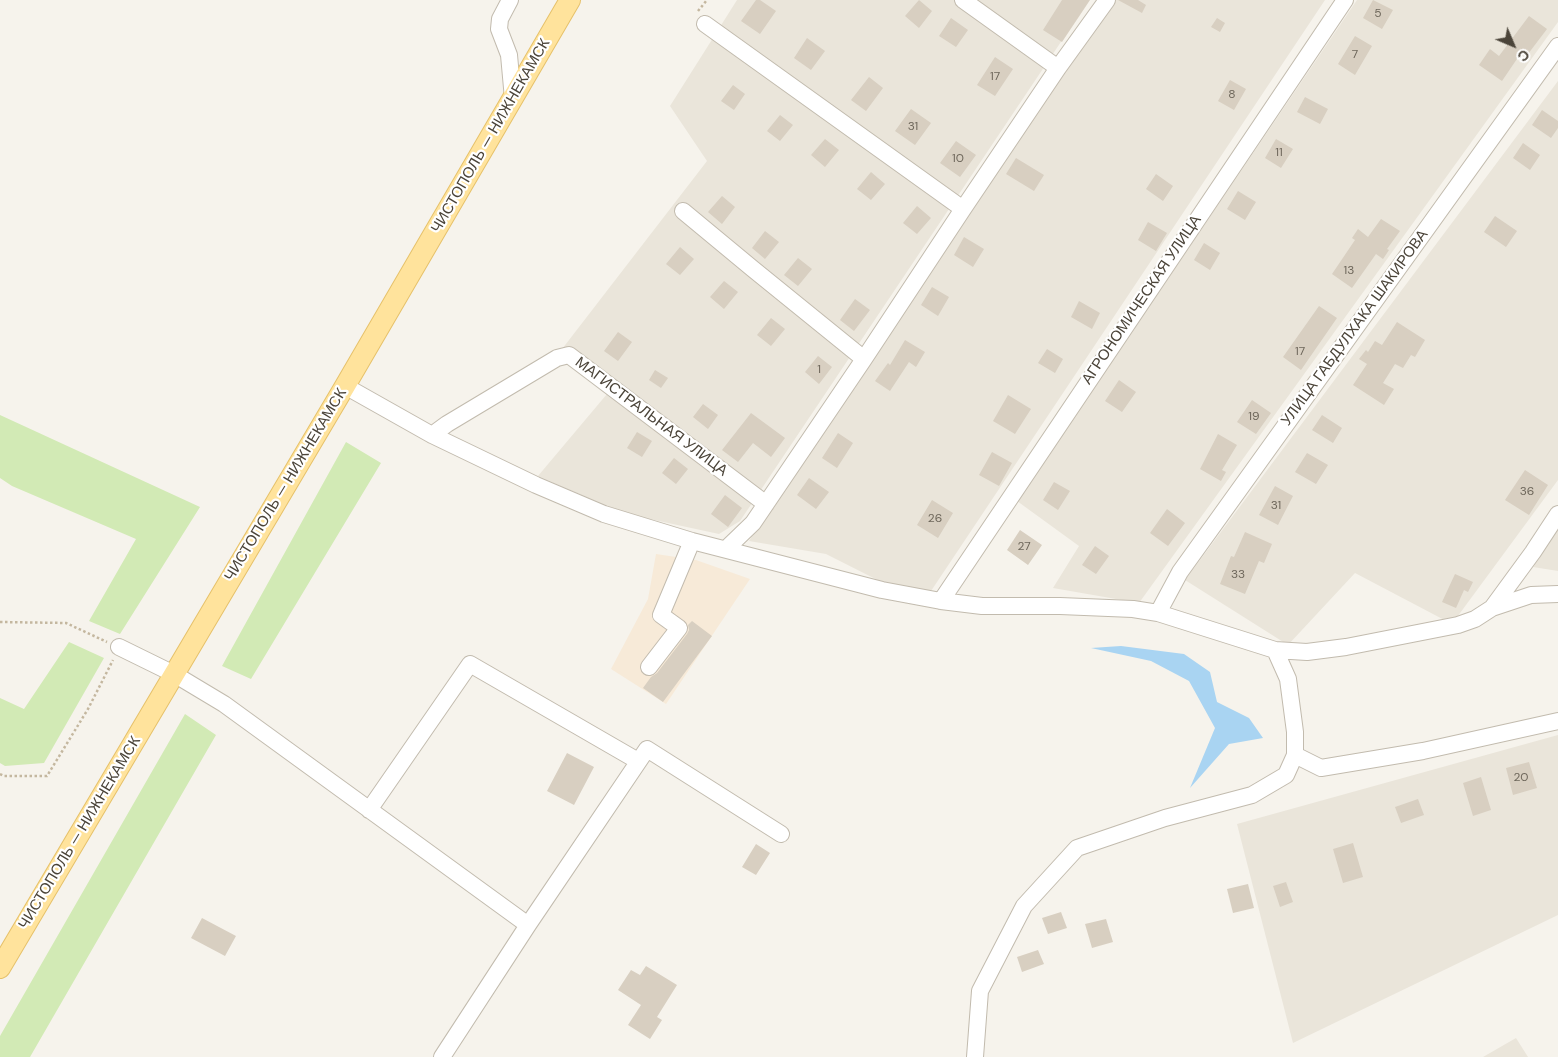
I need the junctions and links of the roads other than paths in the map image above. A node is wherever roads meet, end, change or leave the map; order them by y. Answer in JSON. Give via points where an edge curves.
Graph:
{"nodes":[{"id":1,"x":526,"y":0,"type":"edge"},
{"id":2,"x":570,"y":0,"type":"edge"},
{"id":3,"x":963,"y":0,"type":"edge"},
{"id":4,"x":1107,"y":0,"type":"edge"},
{"id":5,"x":1344,"y":0,"type":"edge"},
{"id":6,"x":508,"y":4,"type":"edge"},
{"id":7,"x":705,"y":24,"type":"dead end"},
{"id":8,"x":1558,"y":46,"type":"edge"},
{"id":9,"x":1058,"y":68,"type":"junction"},
{"id":10,"x":512,"y":99,"type":"junction"},
{"id":11,"x":963,"y":209,"type":"junction"},
{"id":12,"x":683,"y":211,"type":"dead end"},
{"id":13,"x":864,"y":359,"type":"junction"},
{"id":14,"x":345,"y":386,"type":"junction"},
{"id":15,"x":432,"y":435,"type":"junction"},
{"id":16,"x":766,"y":504,"type":"junction"},
{"id":17,"x":1558,"y":514,"type":"edge"},
{"id":18,"x":692,"y":541,"type":"junction"},
{"id":19,"x":726,"y":549,"type":"junction"},
{"id":20,"x":1558,"y":594,"type":"edge"},
{"id":21,"x":941,"y":601,"type":"junction"},
{"id":22,"x":1492,"y":608,"type":"junction"},
{"id":23,"x":1158,"y":613,"type":"junction"},
{"id":24,"x":119,"y":647,"type":"road end"},
{"id":25,"x":1275,"y":650,"type":"junction"},
{"id":26,"x":649,"y":667,"type":"dead end"},
{"id":27,"x":174,"y":674,"type":"junction"},
{"id":28,"x":1558,"y":721,"type":"edge"},
{"id":29,"x":1295,"y":755,"type":"junction"},
{"id":30,"x":638,"y":761,"type":"junction"},
{"id":31,"x":369,"y":810,"type":"junction"},
{"id":32,"x":781,"y":834,"type":"dead end"},
{"id":33,"x":528,"y":925,"type":"junction"},
{"id":34,"x":0,"y":968,"type":"edge"},
{"id":35,"x":442,"y":1057,"type":"edge"},
{"id":36,"x":975,"y":1057,"type":"edge"}],
"edges":[{"from":1,"to":6,"type":"street"},
{"from":2,"to":10,"type":"main road","name":"ЧИСТОПОЛЬ — НИЖНЕКАМСК"},
{"from":3,"to":9,"type":"street"},
{"from":4,"to":9,"type":"street"},
{"from":5,"to":21,"type":"street","name":"АГРОНОМИЧЕСКАЯ УЛИЦА"},
{"from":6,"to":10,"type":"street","via":[[500,18],[499,29],[509,55]]},
{"from":7,"to":11,"type":"street"},
{"from":8,"to":23,"type":"street","name":"УЛИЦА ГАБДУЛХАКА ШАКИРОВА","via":[[1180,572]]},
{"from":9,"to":11,"type":"street"},
{"from":10,"to":14,"type":"main road","name":"ЧИСТОПОЛЬ — НИЖНЕКАМСК"},
{"from":11,"to":13,"type":"street"},
{"from":12,"to":13,"type":"street"},
{"from":13,"to":16,"type":"street"},
{"from":14,"to":15,"type":"street"},
{"from":14,"to":27,"type":"main road","name":"ЧИСТОПОЛЬ — НИЖНЕКАМСК"},
{"from":15,"to":16,"type":"street","name":"МАГИСТРАЛЬНАЯ УЛИЦА","via":[[557,358],[569,355]]},
{"from":15,"to":18,"type":"street","via":[[604,514]]},
{"from":16,"to":19,"type":"street"},
{"from":17,"to":22,"type":"street"},
{"from":18,"to":19,"type":"street"},
{"from":18,"to":26,"type":"street","via":[[661,615],[679,628]]},
{"from":19,"to":21,"type":"street","via":[[882,590]]},
{"from":20,"to":22,"type":"street","via":[[1531,595]]},
{"from":21,"to":23,"type":"street","via":[[982,606],[1060,606]]},
{"from":22,"to":25,"type":"street","via":[[1458,625],[1356,645],[1307,652]]},
{"from":23,"to":25,"type":"street"},
{"from":24,"to":27,"type":"street"},
{"from":25,"to":29,"type":"street","via":[[1288,679]]},
{"from":27,"to":31,"type":"street","via":[[224,704]]},
{"from":27,"to":34,"type":"main road","name":"ЧИСТОПОЛЬ — НИЖНЕКАМСК"},
{"from":28,"to":29,"type":"street","via":[[1423,751],[1321,768]]},
{"from":29,"to":36,"type":"street","via":[[1286,775],[1252,795],[1165,818],[1077,848],[1024,906],[980,991]]},
{"from":30,"to":31,"type":"street","via":[[470,664]]},
{"from":30,"to":32,"type":"street","via":[[647,749]]},
{"from":30,"to":33,"type":"street"},
{"from":31,"to":33,"type":"street"},
{"from":33,"to":35,"type":"street"}]}
